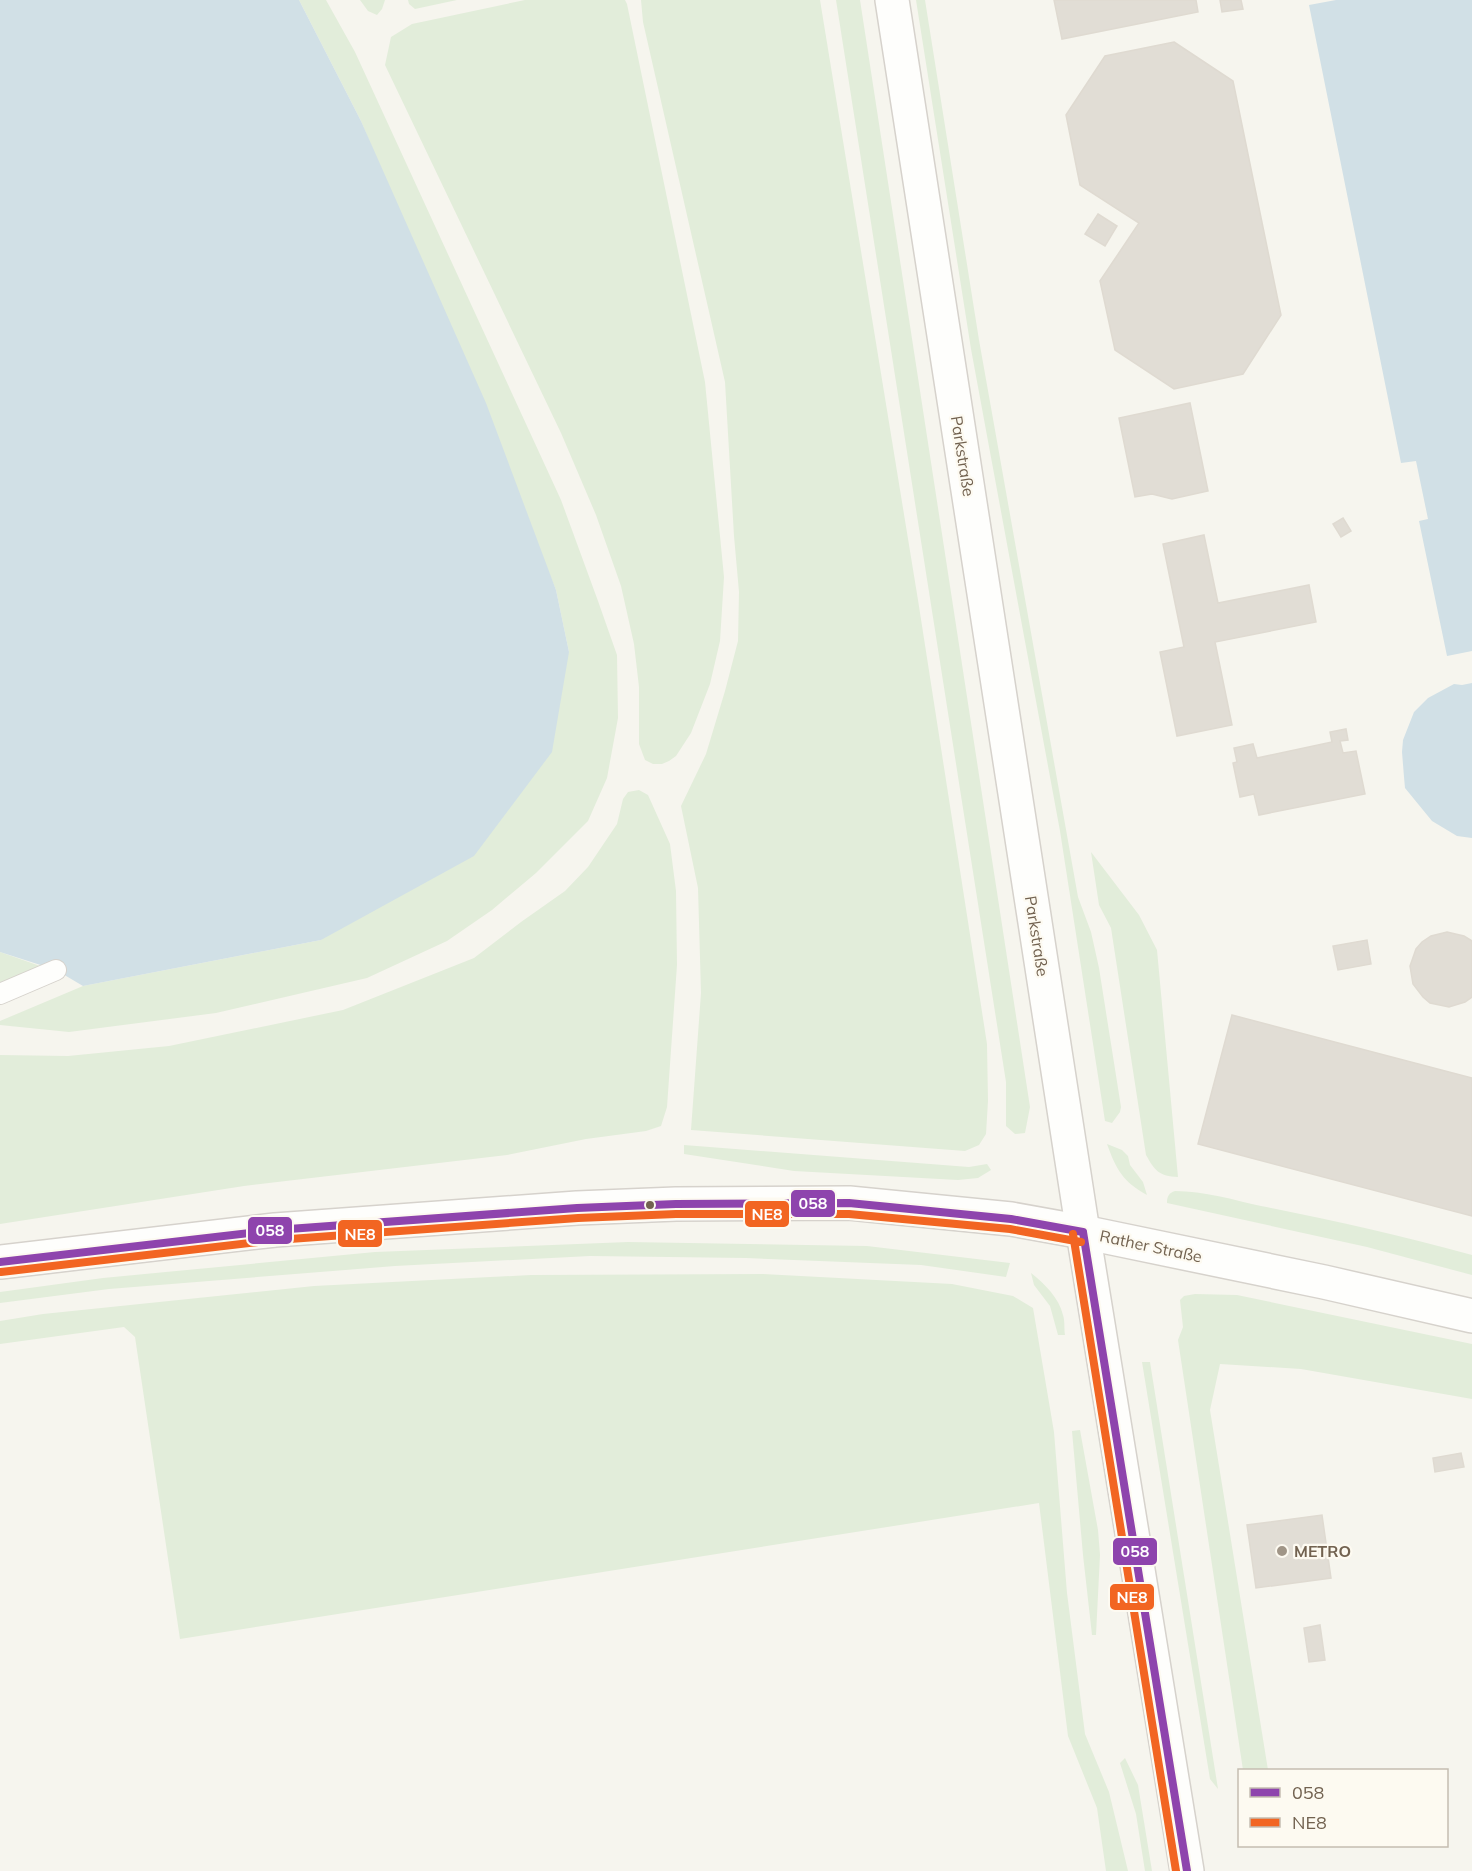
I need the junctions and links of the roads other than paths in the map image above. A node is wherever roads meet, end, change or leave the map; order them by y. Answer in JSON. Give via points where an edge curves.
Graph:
{"nodes":[{"id":1,"x":892,"y":0,"type":"edge"},
{"id":2,"x":56,"y":970,"type":"dead end"},
{"id":3,"x":0,"y":994,"type":"edge"},
{"id":4,"x":1083,"y":1232,"type":"junction"},
{"id":5,"x":0,"y":1262,"type":"edge"},
{"id":6,"x":1472,"y":1316,"type":"edge"},
{"id":7,"x":1187,"y":1871,"type":"edge"}],
"edges":[{"from":1,"to":4,"type":"street","name":"Parkstraße"},
{"from":2,"to":3,"type":"lane"},
{"from":4,"to":5,"type":"street","name":"Rather Straße","via":[[1011,1219],[849,1203],[676,1204],[275,1230]]},
{"from":4,"to":6,"type":"street","name":"Rather Straße"},
{"from":4,"to":7,"type":"street","name":"Parkstraße"}]}
